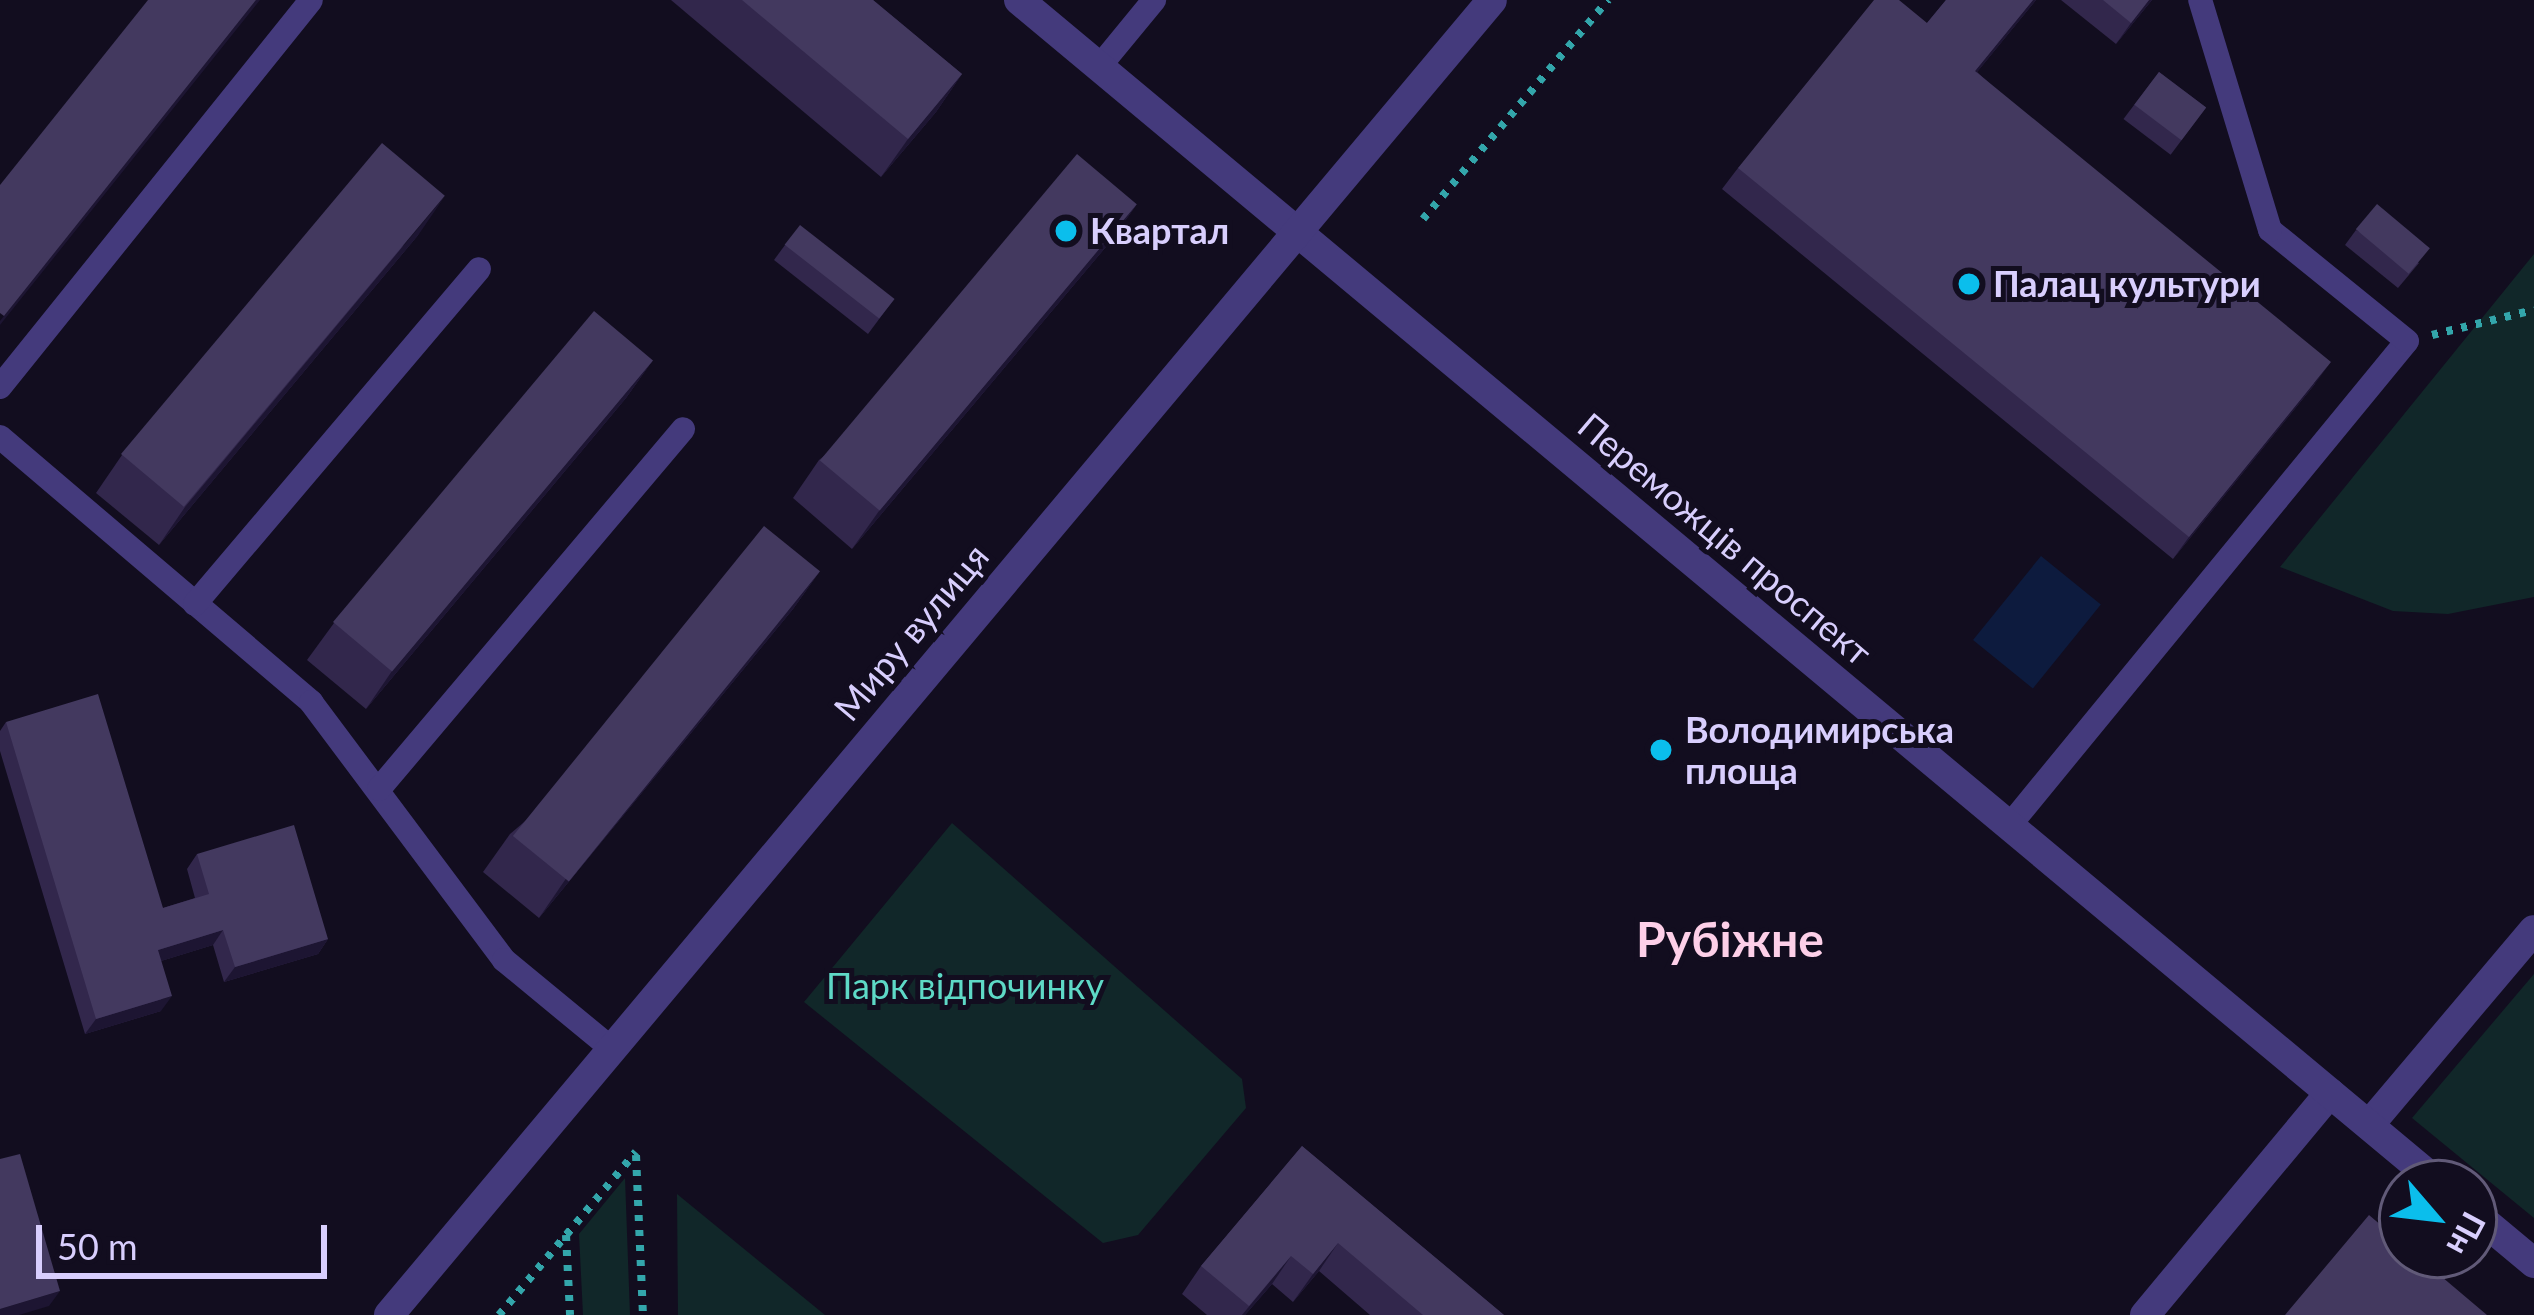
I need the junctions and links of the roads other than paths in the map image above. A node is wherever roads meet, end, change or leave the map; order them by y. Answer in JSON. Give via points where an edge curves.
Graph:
{"nodes":[{"id":1,"x":311,"y":0,"type":"edge"},
{"id":2,"x":1019,"y":0,"type":"edge"},
{"id":3,"x":1154,"y":0,"type":"edge"},
{"id":4,"x":1492,"y":0,"type":"edge"},
{"id":5,"x":2200,"y":0,"type":"edge"},
{"id":6,"x":1099,"y":67,"type":"junction"},
{"id":7,"x":1296,"y":233,"type":"junction"},
{"id":8,"x":479,"y":269,"type":"dead end"},
{"id":9,"x":0,"y":387,"type":"edge"},
{"id":10,"x":683,"y":429,"type":"dead end"},
{"id":11,"x":0,"y":436,"type":"edge"},
{"id":12,"x":195,"y":604,"type":"junction"},
{"id":13,"x":379,"y":789,"type":"junction"},
{"id":14,"x":2008,"y":826,"type":"junction"},
{"id":15,"x":2534,"y":930,"type":"edge"},
{"id":16,"x":612,"y":1049,"type":"junction"},
{"id":17,"x":2330,"y":1093,"type":"junction"},
{"id":18,"x":2369,"y":1125,"type":"junction"},
{"id":19,"x":2409,"y":1159,"type":"edge"},
{"id":20,"x":2498,"y":1233,"type":"edge"},
{"id":21,"x":2534,"y":1263,"type":"edge"},
{"id":22,"x":389,"y":1315,"type":"edge"},
{"id":23,"x":2145,"y":1315,"type":"edge"}],
"edges":[{"from":1,"to":9,"type":"lane"},
{"from":2,"to":6,"type":"street","name":"Переможців проспект"},
{"from":3,"to":6,"type":"lane"},
{"from":4,"to":7,"type":"street","name":"Миру вулиця"},
{"from":5,"to":14,"type":"lane","via":[[2270,230],[2407,341]]},
{"from":6,"to":7,"type":"street","name":"Переможців проспект"},
{"from":7,"to":14,"type":"street","name":"Переможців проспект"},
{"from":7,"to":16,"type":"street","name":"Миру вулиця"},
{"from":8,"to":12,"type":"lane"},
{"from":10,"to":13,"type":"lane"},
{"from":11,"to":12,"type":"lane"},
{"from":12,"to":13,"type":"lane","via":[[311,702]]},
{"from":13,"to":16,"type":"lane","via":[[504,960]]},
{"from":14,"to":17,"type":"street","name":"Переможців проспект"},
{"from":15,"to":18,"type":"street"},
{"from":16,"to":22,"type":"street","name":"Миру вулиця"},
{"from":17,"to":18,"type":"street","name":"Переможців проспект"},
{"from":17,"to":23,"type":"street"},
{"from":18,"to":19,"type":"street","name":"Переможців проспект"},
{"from":20,"to":21,"type":"street"}]}
